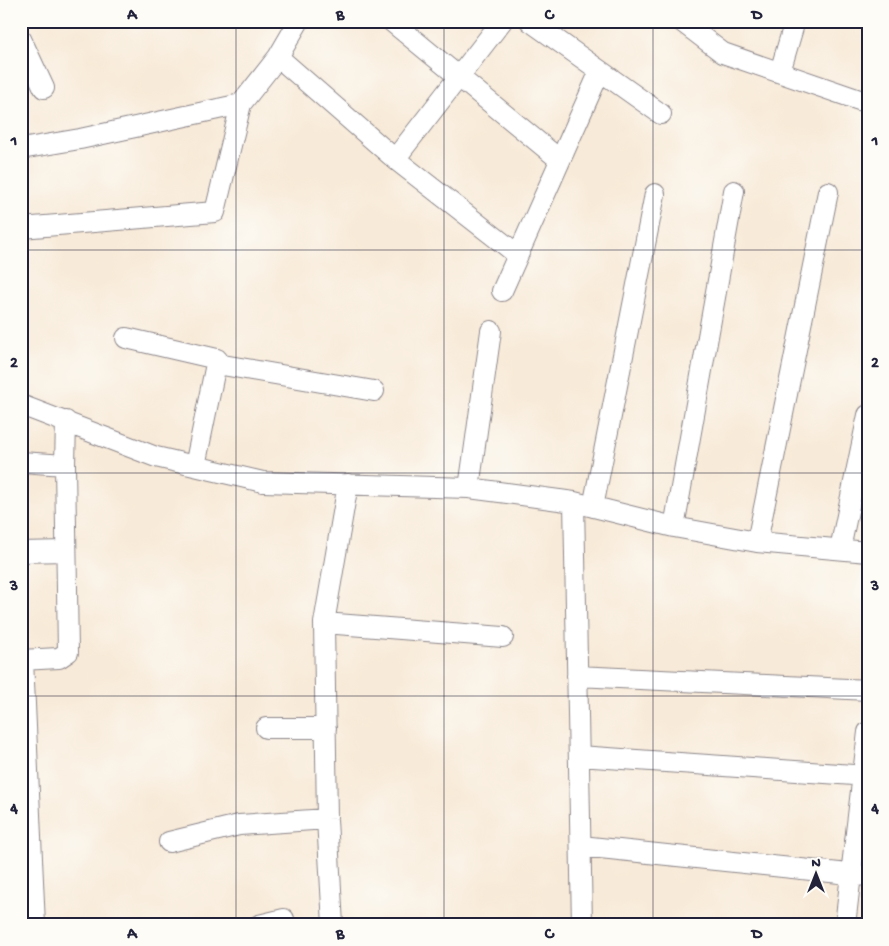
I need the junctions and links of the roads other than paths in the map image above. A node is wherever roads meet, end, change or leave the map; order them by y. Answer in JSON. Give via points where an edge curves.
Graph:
{"nodes":[{"id":1,"x":391,"y":21,"type":"edge"},
{"id":2,"x":502,"y":21,"type":"edge"},
{"id":3,"x":530,"y":21,"type":"edge"},
{"id":4,"x":681,"y":21,"type":"edge"},
{"id":5,"x":795,"y":21,"type":"edge"},
{"id":6,"x":290,"y":24,"type":"edge"},
{"id":7,"x":21,"y":39,"type":"edge"},
{"id":8,"x":278,"y":58,"type":"junction"},
{"id":9,"x":600,"y":71,"type":"junction"},
{"id":10,"x":780,"y":72,"type":"junction"},
{"id":11,"x":459,"y":76,"type":"junction"},
{"id":12,"x":44,"y":88,"type":"dead end"},
{"id":13,"x":868,"y":103,"type":"edge"},
{"id":14,"x":241,"y":104,"type":"junction"},
{"id":15,"x":661,"y":114,"type":"dead end"},
{"id":16,"x":21,"y":148,"type":"edge"},
{"id":17,"x":395,"y":158,"type":"junction"},
{"id":18,"x":560,"y":160,"type":"junction"},
{"id":19,"x":734,"y":191,"type":"dead end"},
{"id":20,"x":828,"y":192,"type":"dead end"},
{"id":21,"x":655,"y":194,"type":"dead end"},
{"id":22,"x":21,"y":228,"type":"edge"},
{"id":23,"x":518,"y":256,"type":"junction"},
{"id":24,"x":502,"y":291,"type":"dead end"},
{"id":25,"x":491,"y":331,"type":"dead end"},
{"id":26,"x":126,"y":338,"type":"dead end"},
{"id":27,"x":217,"y":364,"type":"junction"},
{"id":28,"x":374,"y":392,"type":"dead end"},
{"id":29,"x":21,"y":405,"type":"edge"},
{"id":30,"x":868,"y":415,"type":"edge"},
{"id":31,"x":66,"y":421,"type":"junction"},
{"id":32,"x":21,"y":462,"type":"edge"},
{"id":33,"x":65,"y":465,"type":"junction"},
{"id":34,"x":195,"y":466,"type":"junction"},
{"id":35,"x":348,"y":484,"type":"junction"},
{"id":36,"x":469,"y":488,"type":"junction"},
{"id":37,"x":574,"y":502,"type":"junction"},
{"id":38,"x":593,"y":507,"type":"junction"},
{"id":39,"x":674,"y":527,"type":"junction"},
{"id":40,"x":757,"y":542,"type":"junction"},
{"id":41,"x":840,"y":549,"type":"junction"},
{"id":42,"x":66,"y":551,"type":"junction"},
{"id":43,"x":21,"y":552,"type":"edge"},
{"id":44,"x":868,"y":552,"type":"edge"},
{"id":45,"x":324,"y":623,"type":"junction"},
{"id":46,"x":503,"y":637,"type":"dead end"},
{"id":47,"x":22,"y":660,"type":"edge"},
{"id":48,"x":577,"y":676,"type":"junction"},
{"id":49,"x":868,"y":690,"type":"edge"},
{"id":50,"x":266,"y":728,"type":"dead end"},
{"id":51,"x":326,"y":728,"type":"junction"},
{"id":52,"x":868,"y":732,"type":"edge"},
{"id":53,"x":579,"y":756,"type":"junction"},
{"id":54,"x":866,"y":776,"type":"edge"},
{"id":55,"x":327,"y":820,"type":"junction"},
{"id":56,"x":169,"y":842,"type":"dead end"},
{"id":57,"x":581,"y":846,"type":"junction"},
{"id":58,"x":859,"y":876,"type":"edge"},
{"id":59,"x":284,"y":919,"type":"dead end"},
{"id":60,"x":35,"y":925,"type":"edge"},
{"id":61,"x":259,"y":925,"type":"edge"},
{"id":62,"x":332,"y":925,"type":"edge"},
{"id":63,"x":582,"y":925,"type":"edge"},
{"id":64,"x":845,"y":925,"type":"edge"}],
"edges":[{"from":1,"to":11,"type":"street"},
{"from":2,"to":11,"type":"street"},
{"from":3,"to":9,"type":"street"},
{"from":4,"to":10,"type":"street","via":[[724,53]]},
{"from":5,"to":10,"type":"street"},
{"from":6,"to":8,"type":"street"},
{"from":7,"to":12,"type":"street"},
{"from":8,"to":14,"type":"street"},
{"from":8,"to":17,"type":"street"},
{"from":9,"to":15,"type":"street"},
{"from":9,"to":18,"type":"street"},
{"from":10,"to":13,"type":"street"},
{"from":11,"to":17,"type":"street"},
{"from":11,"to":18,"type":"street"},
{"from":14,"to":16,"type":"street","via":[[80,139]]},
{"from":14,"to":22,"type":"street","via":[[215,212]]},
{"from":17,"to":23,"type":"street"},
{"from":18,"to":23,"type":"street"},
{"from":19,"to":39,"type":"street"},
{"from":20,"to":40,"type":"street"},
{"from":21,"to":38,"type":"street"},
{"from":23,"to":24,"type":"street"},
{"from":25,"to":36,"type":"street"},
{"from":26,"to":27,"type":"street","via":[[215,358]]},
{"from":27,"to":28,"type":"street"},
{"from":27,"to":34,"type":"street"},
{"from":29,"to":31,"type":"street"},
{"from":30,"to":41,"type":"street"},
{"from":31,"to":33,"type":"street"},
{"from":31,"to":34,"type":"street","via":[[156,457]]},
{"from":32,"to":33,"type":"street"},
{"from":33,"to":42,"type":"street"},
{"from":34,"to":35,"type":"street","via":[[263,482]]},
{"from":35,"to":36,"type":"street"},
{"from":35,"to":45,"type":"street"},
{"from":36,"to":37,"type":"street"},
{"from":37,"to":38,"type":"street"},
{"from":37,"to":48,"type":"street"},
{"from":38,"to":39,"type":"street"},
{"from":39,"to":40,"type":"street"},
{"from":40,"to":41,"type":"street"},
{"from":41,"to":44,"type":"street"},
{"from":42,"to":43,"type":"street"},
{"from":42,"to":47,"type":"street","via":[[68,652],[59,658]]},
{"from":45,"to":46,"type":"street"},
{"from":45,"to":51,"type":"street"},
{"from":47,"to":60,"type":"street"},
{"from":48,"to":49,"type":"street"},
{"from":48,"to":53,"type":"street"},
{"from":50,"to":51,"type":"street"},
{"from":51,"to":55,"type":"street"},
{"from":52,"to":54,"type":"street"},
{"from":53,"to":54,"type":"street"},
{"from":53,"to":57,"type":"street"},
{"from":54,"to":58,"type":"street"},
{"from":55,"to":56,"type":"street","via":[[239,825]]},
{"from":55,"to":62,"type":"street"},
{"from":57,"to":58,"type":"street"},
{"from":57,"to":63,"type":"street"},
{"from":58,"to":64,"type":"street"},
{"from":59,"to":61,"type":"street"}]}
